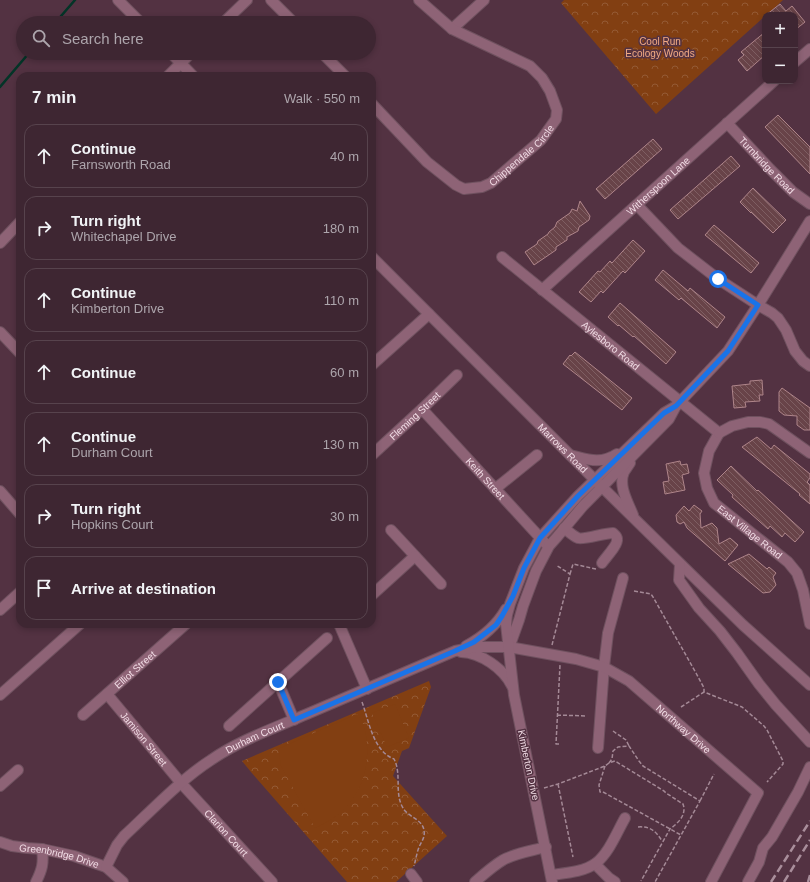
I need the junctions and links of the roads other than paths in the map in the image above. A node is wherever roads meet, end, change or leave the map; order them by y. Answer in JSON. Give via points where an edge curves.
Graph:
{"nodes":[{"id":1,"x":118,"y":0,"type":"edge"},
{"id":2,"x":247,"y":0,"type":"edge"},
{"id":3,"x":271,"y":0,"type":"edge"},
{"id":4,"x":419,"y":0,"type":"edge"},
{"id":5,"x":484,"y":0,"type":"edge"},
{"id":6,"x":134,"y":16,"type":"edge"},
{"id":7,"x":230,"y":16,"type":"edge"},
{"id":8,"x":287,"y":16,"type":"edge"},
{"id":9,"x":452,"y":29,"type":"junction"},
{"id":10,"x":810,"y":49,"type":"edge"},
{"id":11,"x":798,"y":59,"type":"edge"},
{"id":12,"x":178,"y":60,"type":"edge"},
{"id":13,"x":184,"y":60,"type":"edge"},
{"id":14,"x":329,"y":60,"type":"edge"},
{"id":15,"x":181,"y":63,"type":"junction"},
{"id":16,"x":172,"y":72,"type":"edge"},
{"id":17,"x":190,"y":72,"type":"edge"},
{"id":18,"x":341,"y":72,"type":"edge"},
{"id":19,"x":771,"y":84,"type":"edge"},
{"id":20,"x":376,"y":108,"type":"edge"},
{"id":21,"x":727,"y":123,"type":"junction"},
{"id":22,"x":637,"y":204,"type":"junction"},
{"id":23,"x":810,"y":204,"type":"edge"},
{"id":24,"x":810,"y":221,"type":"edge"},
{"id":25,"x":16,"y":226,"type":"edge"},
{"id":26,"x":0,"y":243,"type":"edge"},
{"id":27,"x":502,"y":257,"type":"dead end"},
{"id":28,"x":376,"y":261,"type":"edge"},
{"id":29,"x":542,"y":290,"type":"junction"},
{"id":30,"x":758,"y":305,"type":"junction"},
{"id":31,"x":429,"y":314,"type":"junction"},
{"id":32,"x":0,"y":332,"type":"edge"},
{"id":33,"x":16,"y":349,"type":"edge"},
{"id":34,"x":376,"y":360,"type":"edge"},
{"id":35,"x":810,"y":366,"type":"edge"},
{"id":36,"x":457,"y":375,"type":"dead end"},
{"id":37,"x":678,"y":404,"type":"junction"},
{"id":38,"x":422,"y":409,"type":"junction"},
{"id":39,"x":719,"y":433,"type":"junction"},
{"id":40,"x":633,"y":450,"type":"junction"},
{"id":41,"x":376,"y":451,"type":"edge"},
{"id":42,"x":810,"y":453,"type":"edge"},
{"id":43,"x":570,"y":454,"type":"junction"},
{"id":44,"x":537,"y":455,"type":"dead end"},
{"id":45,"x":598,"y":483,"type":"junction"},
{"id":46,"x":495,"y":489,"type":"junction"},
{"id":47,"x":0,"y":492,"type":"edge"},
{"id":48,"x":16,"y":510,"type":"edge"},
{"id":49,"x":634,"y":519,"type":"junction"},
{"id":50,"x":564,"y":528,"type":"junction"},
{"id":51,"x":391,"y":530,"type":"dead end"},
{"id":52,"x":540,"y":538,"type":"junction"},
{"id":53,"x":550,"y":546,"type":"junction"},
{"id":54,"x":415,"y":556,"type":"junction"},
{"id":55,"x":680,"y":564,"type":"junction"},
{"id":56,"x":602,"y":567,"type":"road end"},
{"id":57,"x":622,"y":578,"type":"dead end"},
{"id":58,"x":441,"y":584,"type":"dead end"},
{"id":59,"x":376,"y":591,"type":"edge"},
{"id":60,"x":16,"y":596,"type":"edge"},
{"id":61,"x":513,"y":596,"type":"junction"},
{"id":62,"x":0,"y":610,"type":"edge"},
{"id":63,"x":810,"y":624,"type":"edge"},
{"id":64,"x":75,"y":628,"type":"edge"},
{"id":65,"x":181,"y":628,"type":"edge"},
{"id":66,"x":341,"y":628,"type":"edge"},
{"id":67,"x":327,"y":638,"type":"dead end"},
{"id":68,"x":509,"y":647,"type":"junction"},
{"id":69,"x":455,"y":651,"type":"junction"},
{"id":70,"x":604,"y":667,"type":"junction"},
{"id":71,"x":278,"y":682,"type":"junction"},
{"id":72,"x":810,"y":685,"type":"edge"},
{"id":73,"x":514,"y":689,"type":"junction"},
{"id":74,"x":362,"y":690,"type":"junction"},
{"id":75,"x":107,"y":694,"type":"junction"},
{"id":76,"x":0,"y":695,"type":"edge"},
{"id":77,"x":83,"y":715,"type":"dead end"},
{"id":78,"x":294,"y":720,"type":"junction"},
{"id":79,"x":229,"y":726,"type":"dead end"},
{"id":80,"x":810,"y":742,"type":"edge"},
{"id":81,"x":598,"y":748,"type":"dead end"},
{"id":82,"x":810,"y":767,"type":"edge"},
{"id":83,"x":18,"y":770,"type":"dead end"},
{"id":84,"x":181,"y":783,"type":"junction"},
{"id":85,"x":0,"y":786,"type":"edge"},
{"id":86,"x":625,"y":818,"type":"dead end"},
{"id":87,"x":0,"y":834,"type":"edge"},
{"id":88,"x":0,"y":842,"type":"edge"},
{"id":89,"x":12,"y":846,"type":"junction"},
{"id":90,"x":546,"y":847,"type":"junction"},
{"id":91,"x":42,"y":849,"type":"junction"},
{"id":92,"x":595,"y":864,"type":"junction"},
{"id":93,"x":106,"y":867,"type":"junction"},
{"id":94,"x":552,"y":878,"type":"edge"},
{"id":95,"x":36,"y":882,"type":"edge"},
{"id":96,"x":123,"y":882,"type":"edge"},
{"id":97,"x":272,"y":882,"type":"edge"},
{"id":98,"x":475,"y":882,"type":"edge"},
{"id":99,"x":615,"y":882,"type":"edge"},
{"id":100,"x":711,"y":882,"type":"edge"},
{"id":101,"x":748,"y":882,"type":"edge"}],
"edges":[{"from":1,"to":6,"type":"street"},
{"from":2,"to":7,"type":"street"},
{"from":3,"to":8,"type":"street"},
{"from":4,"to":9,"type":"street","name":"Chippendale Circle"},
{"from":5,"to":9,"type":"street"},
{"from":9,"to":20,"type":"street","name":"Chippendale Circle","via":[[530,66],[542,78],[557,110],[556,119],[541,140],[491,183],[464,189],[427,162]]},
{"from":10,"to":11,"type":"street"},
{"from":12,"to":15,"type":"street"},
{"from":13,"to":15,"type":"street"},
{"from":14,"to":18,"type":"street"},
{"from":15,"to":16,"type":"street"},
{"from":15,"to":17,"type":"street"},
{"from":19,"to":21,"type":"street","name":"Witherspoon Lane"},
{"from":21,"to":22,"type":"street","name":"Witherspoon Lane"},
{"from":21,"to":23,"type":"street","name":"Turnbridge Road","via":[[793,192]]},
{"from":22,"to":29,"type":"street","name":"Witherspoon Lane"},
{"from":22,"to":30,"type":"street","via":[[678,248],[718,279]]},
{"from":24,"to":30,"type":"street"},
{"from":25,"to":26,"type":"street"},
{"from":27,"to":29,"type":"street","name":"Aylesboro Road"},
{"from":28,"to":31,"type":"street","name":"Marrows Road"},
{"from":29,"to":37,"type":"street","name":"Aylesboro Road"},
{"from":30,"to":35,"type":"street","via":[[778,318],[795,352]]},
{"from":30,"to":37,"type":"street","via":[[728,351]]},
{"from":31,"to":34,"type":"street"},
{"from":31,"to":43,"type":"street","name":"Marrows Road"},
{"from":32,"to":33,"type":"street"},
{"from":36,"to":38,"type":"street","name":"Fleming Street"},
{"from":37,"to":39,"type":"street","name":"Aylesboro Road"},
{"from":37,"to":40,"type":"street","via":[[669,419]]},
{"from":38,"to":41,"type":"street","name":"Fleming Street"},
{"from":38,"to":46,"type":"street","name":"Keith Street"},
{"from":39,"to":42,"type":"street","via":[[732,426],[760,422],[769,424]]},
{"from":39,"to":63,"type":"street","name":"East Village Road","via":[[709,451],[704,472],[707,488],[714,503],[788,562],[797,573]]},
{"from":40,"to":43,"type":"street","via":[[603,461]]},
{"from":40,"to":45,"type":"street"},
{"from":40,"to":49,"type":"street","via":[[622,484]]},
{"from":43,"to":45,"type":"street","name":"Marrows Road"},
{"from":44,"to":46,"type":"street"},
{"from":45,"to":49,"type":"street","name":"Marrows Road"},
{"from":45,"to":50,"type":"street","name":"Kimberton Drive"},
{"from":45,"to":52,"type":"street","name":"Kimberton Drive","via":[[578,496]]},
{"from":46,"to":52,"type":"street","name":"Keith Street"},
{"from":47,"to":48,"type":"street"},
{"from":49,"to":55,"type":"street","name":"Marrows Road"},
{"from":50,"to":53,"type":"street","name":"Kimberton Drive"},
{"from":50,"to":56,"type":"street","via":[[579,538],[606,533],[613,533],[616,536],[615,545]]},
{"from":51,"to":54,"type":"street"},
{"from":52,"to":53,"type":"street","name":"Keith Street"},
{"from":52,"to":61,"type":"street","name":"Kimberton Drive"},
{"from":53,"to":68,"type":"street","name":"Kimberton Drive","via":[[536,571]]},
{"from":54,"to":58,"type":"street"},
{"from":54,"to":59,"type":"street"},
{"from":55,"to":72,"type":"street","name":"Marrows Road"},
{"from":55,"to":80,"type":"street","via":[[678,580],[776,705]]},
{"from":57,"to":70,"type":"street","via":[[608,632]]},
{"from":60,"to":62,"type":"street"},
{"from":61,"to":68,"type":"street","name":"Kimberton Drive","via":[[506,624]]},
{"from":61,"to":69,"type":"street","via":[[496,625],[474,642]]},
{"from":64,"to":76,"type":"street"},
{"from":65,"to":75,"type":"street","name":"Elliot Street"},
{"from":66,"to":74,"type":"street"},
{"from":67,"to":71,"type":"street"},
{"from":68,"to":69,"type":"street","name":"Durham Court","via":[[474,647]]},
{"from":68,"to":70,"type":"street","name":"Northway Drive","via":[[576,659]]},
{"from":68,"to":73,"type":"street","name":"Kimberton Drive"},
{"from":69,"to":73,"type":"street","via":[[475,654],[484,659],[501,671]]},
{"from":69,"to":74,"type":"street","name":"Durham Court"},
{"from":70,"to":81,"type":"street"},
{"from":70,"to":100,"type":"street","name":"Northway Drive","via":[[629,681],[758,793]]},
{"from":71,"to":78,"type":"street"},
{"from":71,"to":79,"type":"street"},
{"from":73,"to":90,"type":"street","name":"Kimberton Drive"},
{"from":74,"to":78,"type":"street","name":"Durham Court"},
{"from":75,"to":77,"type":"street","name":"Elliot Street"},
{"from":75,"to":84,"type":"street","name":"Jamison Street"},
{"from":78,"to":84,"type":"street","name":"Durham Court","via":[[222,752]]},
{"from":82,"to":101,"type":"street","via":[[772,838],[763,848]]},
{"from":83,"to":85,"type":"street"},
{"from":84,"to":93,"type":"street","name":"Durham Court","via":[[124,836]]},
{"from":84,"to":97,"type":"street","name":"Clarion Court"},
{"from":86,"to":92,"type":"street","via":[[608,849]]},
{"from":87,"to":89,"type":"street","name":"Greenbridge Drive"},
{"from":88,"to":89,"type":"street","name":"Greenbridge Drive"},
{"from":89,"to":91,"type":"street","name":"Greenbridge Drive"},
{"from":90,"to":94,"type":"street","name":"Kimberton Drive"},
{"from":90,"to":98,"type":"street","via":[[502,861]]},
{"from":91,"to":93,"type":"street","name":"Greenbridge Drive"},
{"from":91,"to":95,"type":"street","via":[[43,862]]},
{"from":92,"to":94,"type":"street"},
{"from":92,"to":99,"type":"street"},
{"from":93,"to":96,"type":"street","name":"Greenbridge Drive"}]}
